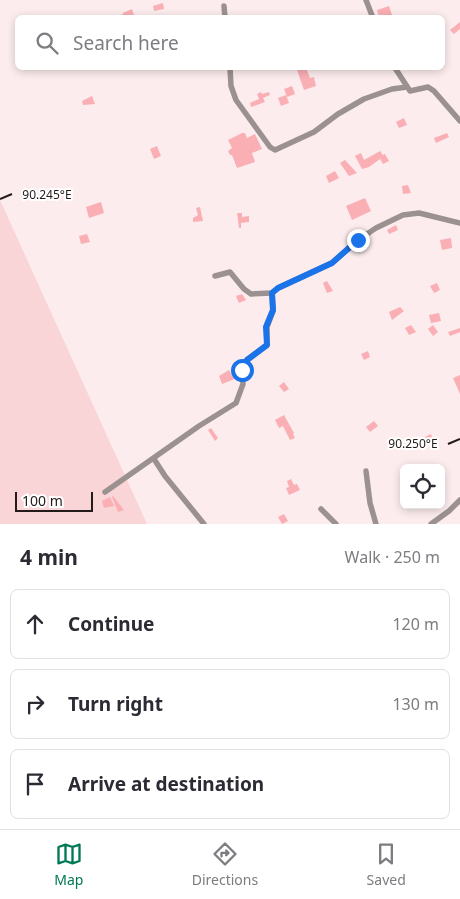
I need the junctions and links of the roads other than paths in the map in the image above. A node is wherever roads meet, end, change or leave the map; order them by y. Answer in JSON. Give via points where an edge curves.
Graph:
{"nodes":[{"id":1,"x":366,"y":0,"type":"edge"},
{"id":2,"x":224,"y":6,"type":"dead end"},
{"id":3,"x":225,"y":15,"type":"edge"},
{"id":4,"x":372,"y":15,"type":"edge"},
{"id":5,"x":230,"y":70,"type":"edge"},
{"id":6,"x":396,"y":70,"type":"edge"},
{"id":7,"x":407,"y":87,"type":"junction"},
{"id":8,"x":460,"y":121,"type":"edge"},
{"id":9,"x":460,"y":223,"type":"edge"},
{"id":10,"x":215,"y":276,"type":"dead end"},
{"id":11,"x":272,"y":293,"type":"junction"},
{"id":12,"x":154,"y":458,"type":"junction"},
{"id":13,"x":366,"y":471,"type":"dead end"},
{"id":14,"x":105,"y":492,"type":"dead end"},
{"id":15,"x":460,"y":500,"type":"edge"},
{"id":16,"x":321,"y":509,"type":"dead end"},
{"id":17,"x":204,"y":524,"type":"edge"},
{"id":18,"x":336,"y":524,"type":"edge"},
{"id":19,"x":376,"y":524,"type":"edge"},
{"id":20,"x":431,"y":524,"type":"edge"}],
"edges":[{"from":1,"to":4,"type":"street"},
{"from":2,"to":3,"type":"street"},
{"from":5,"to":7,"type":"street","via":[[236,100],[275,150],[314,132],[364,99]]},
{"from":6,"to":7,"type":"street"},
{"from":7,"to":8,"type":"street","via":[[413,91],[428,87]]},
{"from":9,"to":11,"type":"street","via":[[419,213],[403,215],[358,240],[332,263]]},
{"from":10,"to":11,"type":"street","via":[[230,272],[250,294]]},
{"from":11,"to":12,"type":"street","via":[[273,310],[266,327],[267,345],[243,365],[243,384],[236,403]]},
{"from":12,"to":14,"type":"street"},
{"from":12,"to":17,"type":"street"},
{"from":13,"to":19,"type":"street"},
{"from":15,"to":20,"type":"street"},
{"from":16,"to":18,"type":"street"}]}
